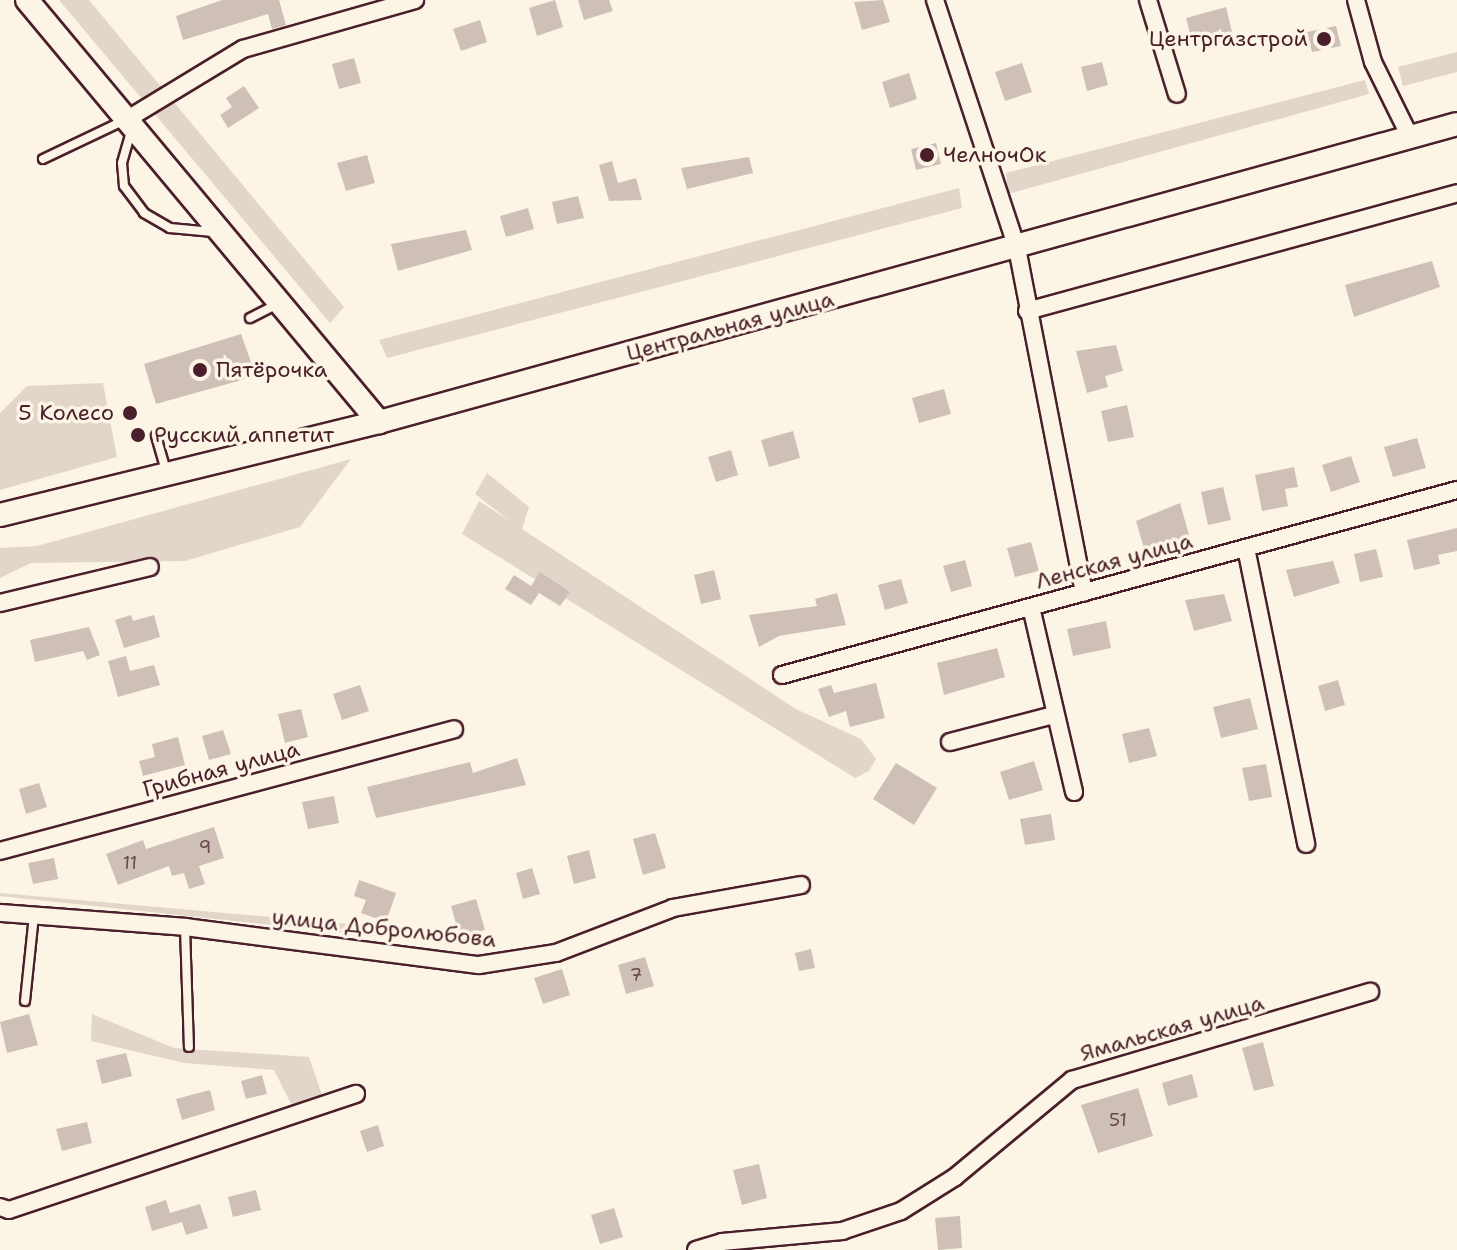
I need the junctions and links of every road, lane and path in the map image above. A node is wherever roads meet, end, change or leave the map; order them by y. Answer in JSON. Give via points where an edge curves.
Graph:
{"nodes":[{"id":1,"x":27,"y":0,"type":"edge"},
{"id":2,"x":415,"y":0,"type":"edge"},
{"id":3,"x":935,"y":0,"type":"edge"},
{"id":4,"x":1148,"y":0,"type":"edge"},
{"id":5,"x":1356,"y":0,"type":"edge"},
{"id":6,"x":1177,"y":94,"type":"dead end"},
{"id":7,"x":129,"y":124,"type":"junction"},
{"id":8,"x":1457,"y":124,"type":"edge"},
{"id":9,"x":1410,"y":137,"type":"junction"},
{"id":10,"x":43,"y":159,"type":"dead end"},
{"id":11,"x":1457,"y":193,"type":"edge"},
{"id":12,"x":223,"y":236,"type":"junction"},
{"id":13,"x":1017,"y":248,"type":"junction"},
{"id":14,"x":279,"y":304,"type":"junction"},
{"id":15,"x":1027,"y":311,"type":"junction"},
{"id":16,"x":250,"y":318,"type":"dead end"},
{"id":17,"x":379,"y":422,"type":"junction"},
{"id":18,"x":156,"y":436,"type":"dead end"},
{"id":19,"x":167,"y":472,"type":"junction"},
{"id":20,"x":1457,"y":490,"type":"edge"},
{"id":21,"x":0,"y":515,"type":"edge"},
{"id":22,"x":1246,"y":548,"type":"junction"},
{"id":23,"x":150,"y":567,"type":"dead end"},
{"id":24,"x":1084,"y":593,"type":"junction"},
{"id":25,"x":0,"y":603,"type":"edge"},
{"id":26,"x":1031,"y":607,"type":"junction"},
{"id":27,"x":782,"y":675,"type":"dead end"},
{"id":28,"x":1054,"y":715,"type":"junction"},
{"id":29,"x":454,"y":729,"type":"dead end"},
{"id":30,"x":950,"y":742,"type":"dead end"},
{"id":31,"x":1074,"y":792,"type":"dead end"},
{"id":32,"x":1306,"y":844,"type":"dead end"},
{"id":33,"x":0,"y":851,"type":"edge"},
{"id":34,"x":801,"y":885,"type":"dead end"},
{"id":35,"x":0,"y":913,"type":"edge"},
{"id":36,"x":34,"y":914,"type":"junction"},
{"id":37,"x":185,"y":927,"type":"junction"},
{"id":38,"x":1370,"y":992,"type":"dead end"},
{"id":39,"x":25,"y":1001,"type":"dead end"},
{"id":40,"x":189,"y":1047,"type":"dead end"},
{"id":41,"x":356,"y":1094,"type":"dead end"},
{"id":42,"x":0,"y":1207,"type":"edge"},
{"id":43,"x":759,"y":1244,"type":"edge"},
{"id":44,"x":696,"y":1250,"type":"edge"}],
"edges":[{"from":1,"to":7,"type":"main road"},
{"from":2,"to":7,"type":"street","via":[[243,49]]},
{"from":3,"to":13,"type":"street"},
{"from":4,"to":6,"type":"street"},
{"from":5,"to":9,"type":"street","via":[[1373,62]]},
{"from":7,"to":10,"type":"lane"},
{"from":7,"to":12,"type":"main road"},
{"from":7,"to":12,"type":"lane","via":[[124,186],[144,213],[170,228]]},
{"from":8,"to":9,"type":"main road","name":"Центральная улица"},
{"from":9,"to":13,"type":"main road","name":"Центральная улица"},
{"from":11,"to":15,"type":"street"},
{"from":12,"to":14,"type":"main road"},
{"from":13,"to":15,"type":"street"},
{"from":13,"to":17,"type":"main road","name":"Центральная улица"},
{"from":14,"to":16,"type":"lane"},
{"from":14,"to":17,"type":"main road"},
{"from":15,"to":24,"type":"street"},
{"from":17,"to":19,"type":"main road","name":"Центральная улица"},
{"from":18,"to":19,"type":"lane"},
{"from":19,"to":21,"type":"main road","name":"Центральная улица"},
{"from":20,"to":22,"type":"street","name":"Ленская улица"},
{"from":22,"to":24,"type":"street","name":"Ленская улица"},
{"from":22,"to":32,"type":"street"},
{"from":23,"to":25,"type":"street"},
{"from":24,"to":26,"type":"street","name":"Ленская улица"},
{"from":26,"to":27,"type":"street","name":"Ленская улица"},
{"from":26,"to":28,"type":"street"},
{"from":28,"to":30,"type":"street"},
{"from":28,"to":31,"type":"street"},
{"from":29,"to":33,"type":"street","name":"Грибная улица"},
{"from":34,"to":37,"type":"street","name":"улица Добролюбова","via":[[673,908],[556,953],[479,965]]},
{"from":35,"to":36,"type":"street","name":"улица Добролюбова"},
{"from":36,"to":37,"type":"street","name":"улица Добролюбова"},
{"from":36,"to":39,"type":"lane"},
{"from":37,"to":40,"type":"lane"},
{"from":38,"to":43,"type":"street","name":"Ямальская улица","via":[[1072,1080],[955,1177],[901,1211],[842,1231]]},
{"from":41,"to":42,"type":"street","via":[[9,1210]]},
{"from":43,"to":44,"type":"street","name":"Ямальская улица"}]}
